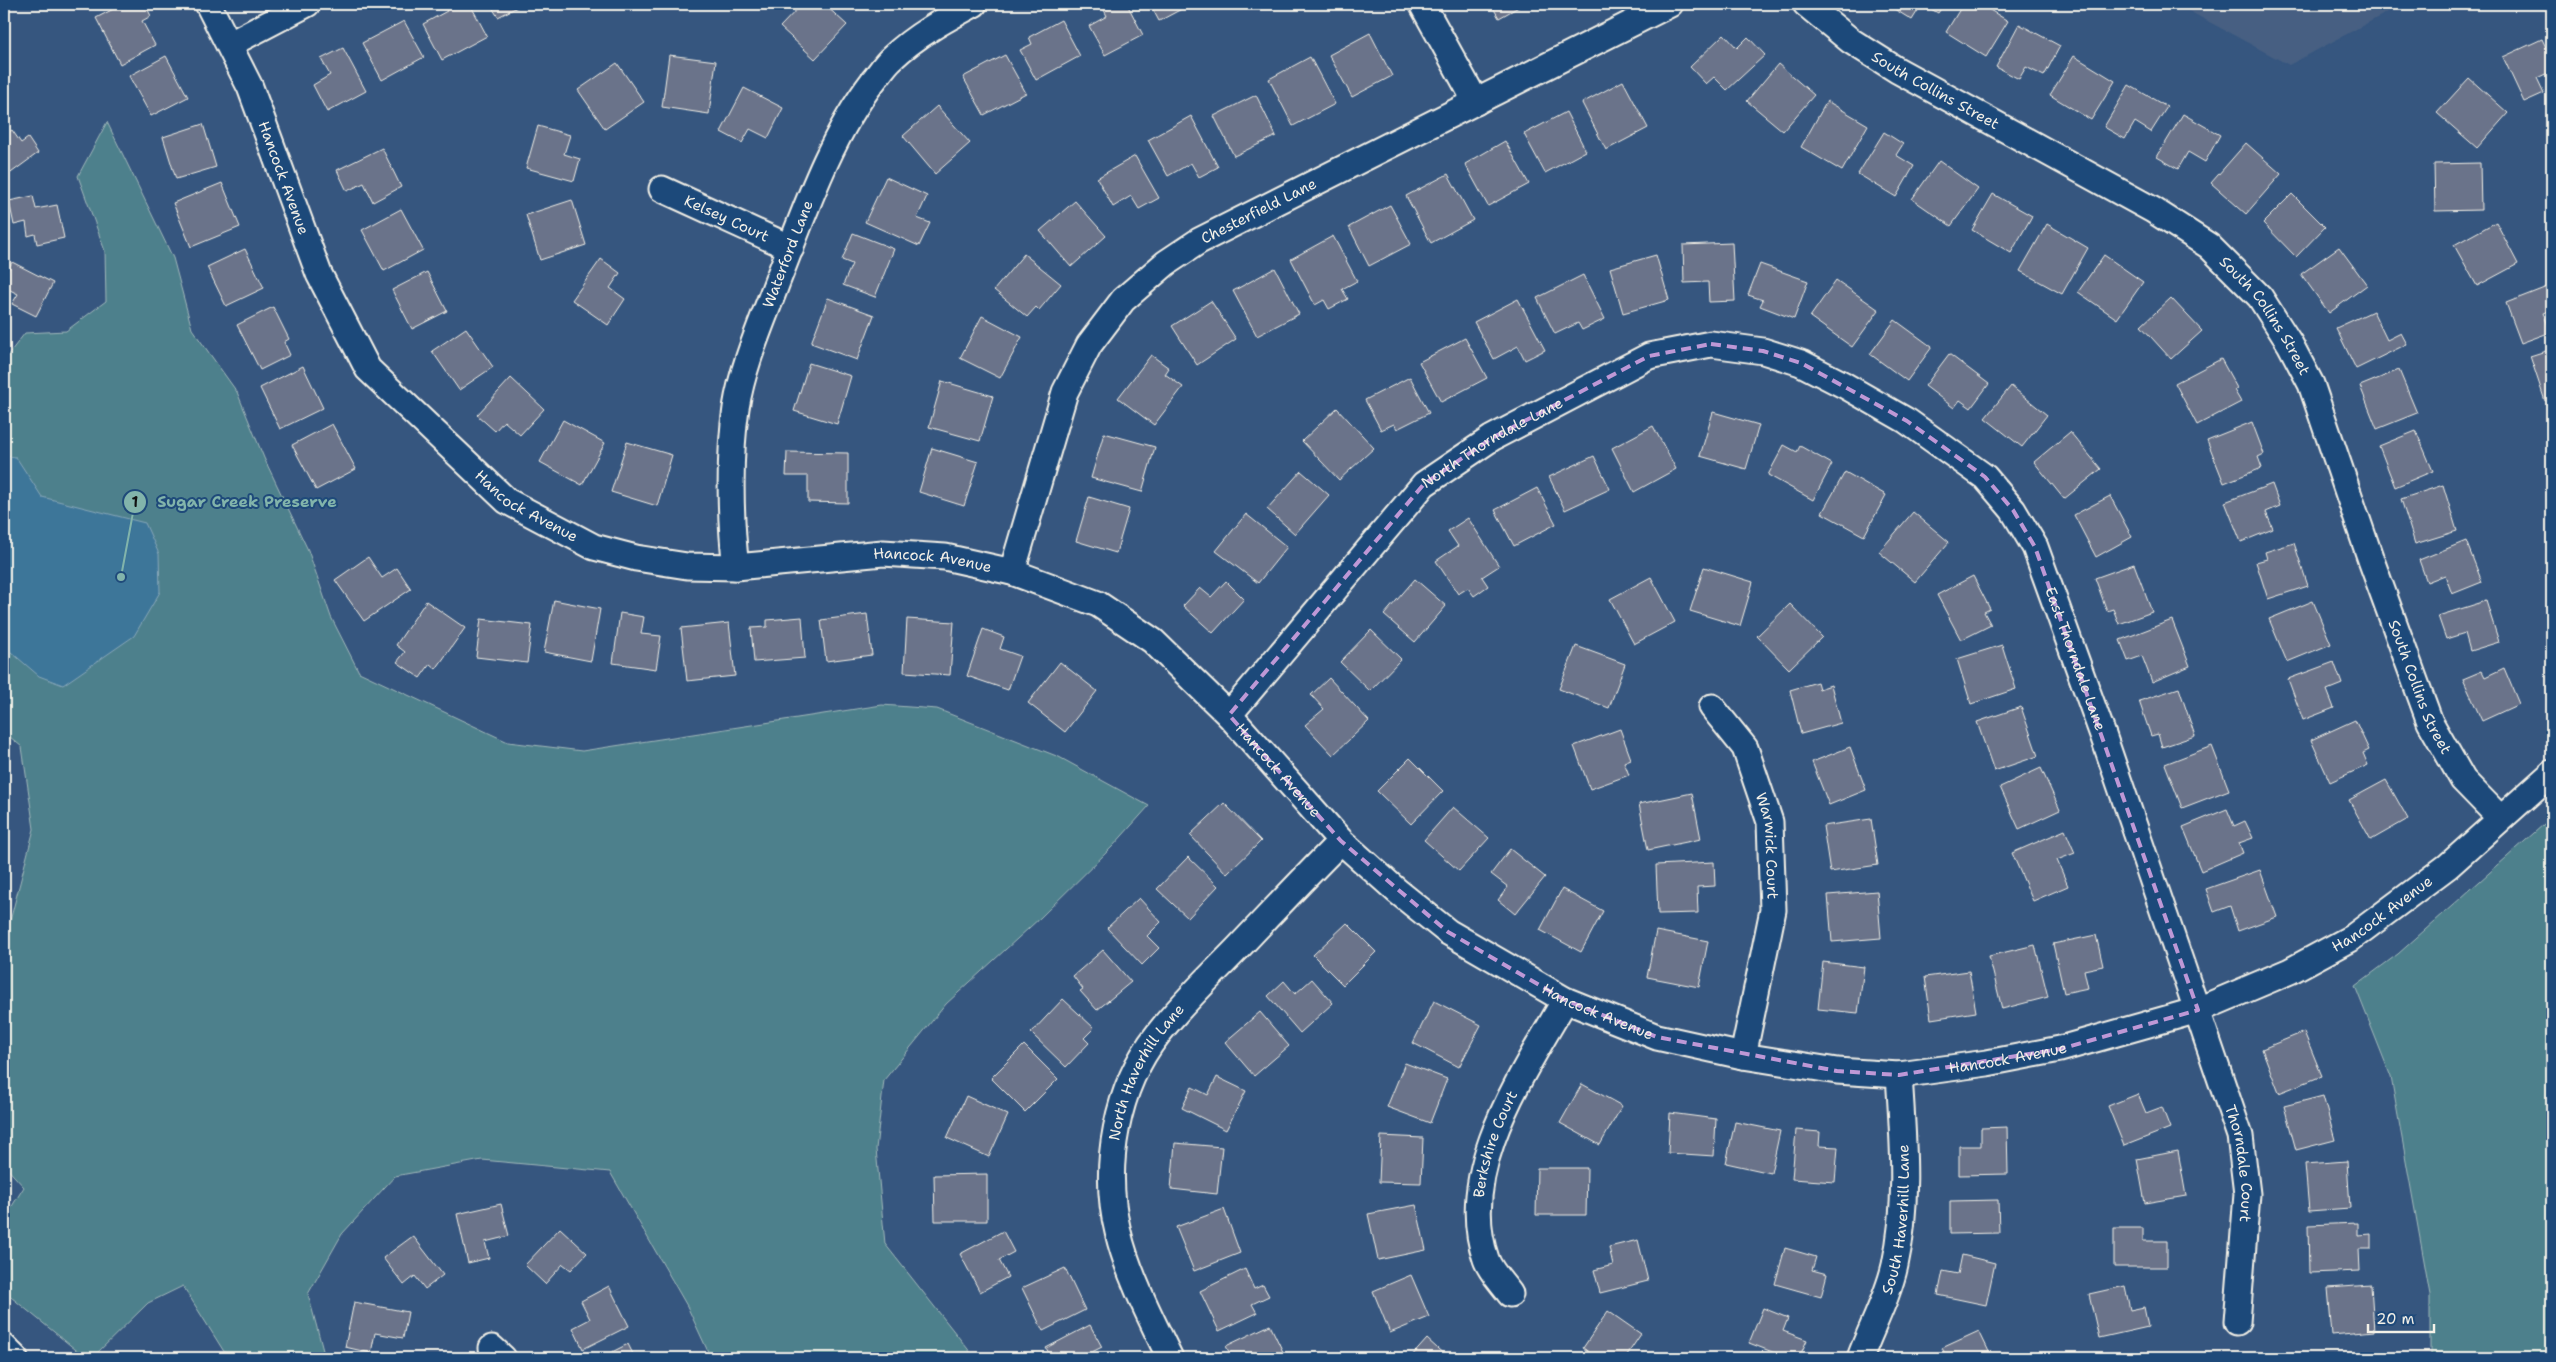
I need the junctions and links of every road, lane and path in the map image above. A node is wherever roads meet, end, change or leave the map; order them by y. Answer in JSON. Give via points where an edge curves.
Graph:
{"nodes":[{"id":1,"x":208,"y":4,"type":"edge"},
{"id":2,"x":307,"y":4,"type":"edge"},
{"id":3,"x":974,"y":4,"type":"edge"},
{"id":4,"x":1422,"y":4,"type":"edge"},
{"id":5,"x":1670,"y":4,"type":"edge"},
{"id":6,"x":1806,"y":4,"type":"edge"},
{"id":7,"x":230,"y":44,"type":"junction"},
{"id":8,"x":1476,"y":102,"type":"junction"},
{"id":9,"x":662,"y":189,"type":"dead end"},
{"id":10,"x":791,"y":248,"type":"junction"},
{"id":11,"x":1844,"y":385,"type":"joint"},
{"id":12,"x":736,"y":567,"type":"junction"},
{"id":13,"x":1012,"y":572,"type":"junction"},
{"id":14,"x":1712,"y":707,"type":"dead end"},
{"id":15,"x":1228,"y":715,"type":"junction"},
{"id":16,"x":2552,"y":773,"type":"edge"},
{"id":17,"x":2500,"y":818,"type":"junction"},
{"id":18,"x":1340,"y":841,"type":"junction"},
{"id":19,"x":1564,"y":1000,"type":"junction"},
{"id":20,"x":2198,"y":1010,"type":"junction"},
{"id":21,"x":1742,"y":1056,"type":"junction"},
{"id":22,"x":1899,"y":1075,"type":"junction"},
{"id":23,"x":1510,"y":1294,"type":"dead end"},
{"id":24,"x":2237,"y":1322,"type":"dead end"},
{"id":25,"x":4,"y":1348,"type":"edge"},
{"id":26,"x":16,"y":1358,"type":"edge"},
{"id":27,"x":1170,"y":1358,"type":"edge"},
{"id":28,"x":1860,"y":1358,"type":"edge"}],
"edges":[{"from":1,"to":7,"type":"street","name":"Hancock Avenue"},
{"from":2,"to":7,"type":"street"},
{"from":3,"to":10,"type":"street","name":"Waterford Lane","via":[[916,38],[891,58],[856,104],[840,131]]},
{"from":4,"to":8,"type":"street"},
{"from":5,"to":8,"type":"street","name":"Chesterfield Lane"},
{"from":6,"to":17,"type":"street","name":"South Collins Street","via":[[1851,41],[1897,70],[2153,210],[2209,246],[2260,297],[2311,384],[2430,722],[2463,780]]},
{"from":7,"to":12,"type":"street","name":"Hancock Avenue","via":[[250,87],[319,274],[368,369],[507,501],[594,547],[687,566]]},
{"from":8,"to":13,"type":"street","name":"Chesterfield Lane","via":[[1200,241],[1166,263],[1123,300],[1088,346],[1065,392]]},
{"from":9,"to":10,"type":"street","name":"Kelsey Court"},
{"from":10,"to":12,"type":"street","name":"Waterford Lane","via":[[747,362],[736,407],[731,447],[732,539]]},
{"from":11,"to":15,"type":"street","name":"North Thorndale Lane","via":[[1801,363],[1763,351],[1711,344],[1649,356],[1492,438],[1424,484]]},
{"from":11,"to":20,"type":"street","name":"East Thorndale Lane","via":[[1907,421],[1984,477],[2013,510],[2035,547]]},
{"from":12,"to":13,"type":"street","name":"Hancock Avenue","via":[[883,553],[945,557]]},
{"from":13,"to":15,"type":"street","name":"Hancock Avenue","via":[[1098,604],[1153,641]]},
{"from":14,"to":21,"type":"street","name":"Warwick Court","via":[[1745,748],[1770,822],[1773,910]]},
{"from":15,"to":18,"type":"street","name":"Hancock Avenue"},
{"from":16,"to":17,"type":"street","name":"Hancock Avenue"},
{"from":17,"to":20,"type":"street","name":"Hancock Avenue","via":[[2448,866],[2353,937],[2290,971]]},
{"from":18,"to":19,"type":"street","name":"Hancock Avenue","via":[[1448,932]]},
{"from":18,"to":27,"type":"street","name":"North Haverhill Lane","via":[[1158,1035],[1128,1087],[1117,1126],[1112,1164],[1116,1225],[1149,1314]]},
{"from":19,"to":21,"type":"street","name":"Hancock Avenue","via":[[1658,1037]]},
{"from":19,"to":23,"type":"street","name":"Berkshire Court","via":[[1523,1072],[1488,1146],[1477,1214],[1486,1260]]},
{"from":20,"to":22,"type":"street","name":"Hancock Avenue","via":[[2060,1049]]},
{"from":20,"to":24,"type":"street","name":"Thorndale Court","via":[[2240,1136],[2247,1194]]},
{"from":21,"to":22,"type":"street","name":"Hancock Avenue","via":[[1837,1071]]},
{"from":22,"to":28,"type":"street","name":"South Haverhill Lane","via":[[1905,1164],[1903,1221],[1894,1267]]},
{"from":25,"to":26,"type":"street"}]}
